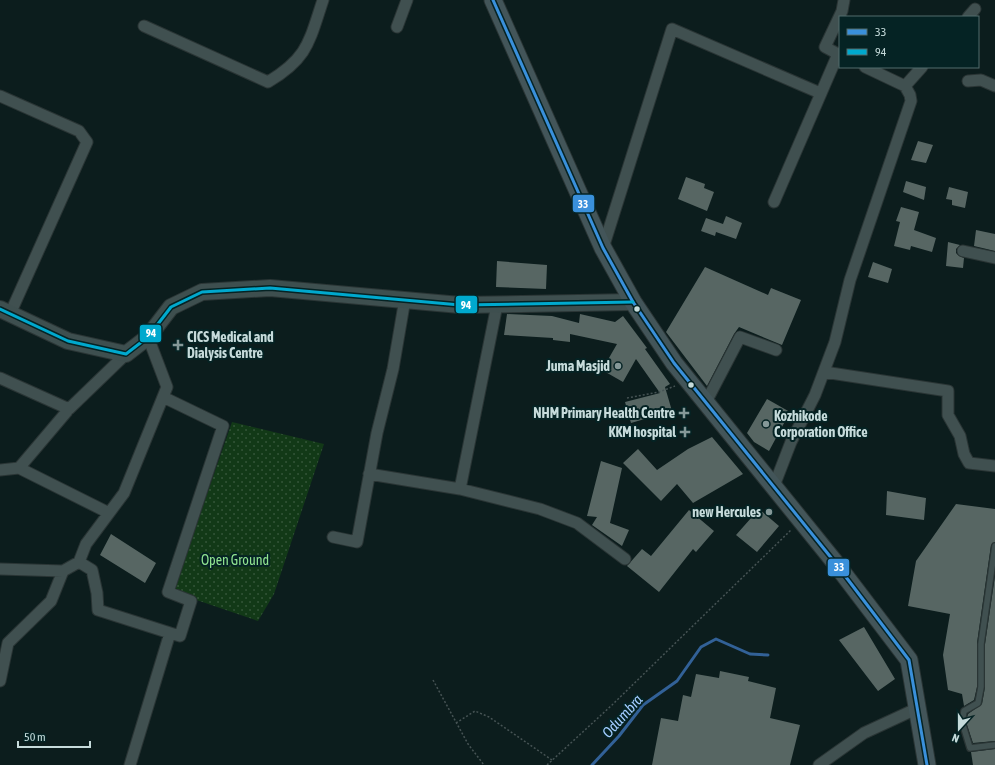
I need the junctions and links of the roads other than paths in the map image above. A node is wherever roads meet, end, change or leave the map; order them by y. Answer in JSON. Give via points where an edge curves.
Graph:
{"nodes":[{"id":1,"x":323,"y":0,"type":"edge"},
{"id":2,"x":407,"y":0,"type":"edge"},
{"id":3,"x":493,"y":0,"type":"edge"},
{"id":4,"x":844,"y":0,"type":"edge"},
{"id":5,"x":840,"y":16,"type":"edge"},
{"id":6,"x":839,"y":17,"type":"edge"},
{"id":7,"x":144,"y":26,"type":"dead end"},
{"id":8,"x":397,"y":27,"type":"dead end"},
{"id":9,"x":839,"y":54,"type":"edge"},
{"id":10,"x":867,"y":68,"type":"edge"},
{"id":11,"x":921,"y":68,"type":"edge"},
{"id":12,"x":968,"y":81,"type":"dead end"},
{"id":13,"x":905,"y":86,"type":"junction"},
{"id":14,"x":995,"y":86,"type":"edge"},
{"id":15,"x":820,"y":93,"type":"junction"},
{"id":16,"x":0,"y":96,"type":"edge"},
{"id":17,"x":774,"y":202,"type":"dead end"},
{"id":18,"x":603,"y":248,"type":"junction"},
{"id":19,"x":962,"y":251,"type":"dead end"},
{"id":20,"x":995,"y":258,"type":"edge"},
{"id":21,"x":405,"y":299,"type":"junction"},
{"id":22,"x":632,"y":302,"type":"junction"},
{"id":23,"x":497,"y":305,"type":"junction"},
{"id":24,"x":5,"y":311,"type":"edge"},
{"id":25,"x":148,"y":338,"type":"junction"},
{"id":26,"x":776,"y":350,"type":"dead end"},
{"id":27,"x":126,"y":354,"type":"junction"},
{"id":28,"x":824,"y":372,"type":"junction"},
{"id":29,"x":0,"y":378,"type":"edge"},
{"id":30,"x":163,"y":397,"type":"junction"},
{"id":31,"x":705,"y":404,"type":"junction"},
{"id":32,"x":69,"y":409,"type":"junction"},
{"id":33,"x":995,"y":466,"type":"edge"},
{"id":34,"x":18,"y":468,"type":"junction"},
{"id":35,"x":0,"y":470,"type":"edge"},
{"id":36,"x":369,"y":474,"type":"junction"},
{"id":37,"x":774,"y":486,"type":"junction"},
{"id":38,"x":460,"y":489,"type":"junction"},
{"id":39,"x":109,"y":513,"type":"junction"},
{"id":40,"x":333,"y":537,"type":"dead end"},
{"id":41,"x":995,"y":546,"type":"edge"},
{"id":42,"x":625,"y":559,"type":"dead end"},
{"id":43,"x":79,"y":562,"type":"junction"},
{"id":44,"x":0,"y":569,"type":"edge"},
{"id":45,"x":62,"y":571,"type":"junction"},
{"id":46,"x":170,"y":633,"type":"junction"},
{"id":47,"x":0,"y":681,"type":"edge"},
{"id":48,"x":918,"y":708,"type":"junction"},
{"id":49,"x":995,"y":745,"type":"edge"},
{"id":50,"x":130,"y":765,"type":"edge"},
{"id":51,"x":819,"y":765,"type":"edge"},
{"id":52,"x":927,"y":765,"type":"edge"}],
"edges":[{"from":1,"to":7,"type":"street","via":[[308,47],[288,70],[268,82]]},
{"from":2,"to":8,"type":"street"},
{"from":3,"to":18,"type":"main road"},
{"from":4,"to":5,"type":"street"},
{"from":6,"to":9,"type":"street","via":[[825,47]]},
{"from":9,"to":15,"type":"street"},
{"from":10,"to":13,"type":"street"},
{"from":11,"to":13,"type":"street"},
{"from":12,"to":14,"type":"street","via":[[981,80]]},
{"from":13,"to":28,"type":"street","via":[[911,101],[850,280],[835,342]]},
{"from":15,"to":17,"type":"street"},
{"from":15,"to":18,"type":"street","via":[[672,29]]},
{"from":16,"to":24,"type":"street","via":[[79,131],[87,142]]},
{"from":18,"to":22,"type":"main road"},
{"from":19,"to":20,"type":"street"},
{"from":21,"to":23,"type":"main road","via":[[460,305]]},
{"from":21,"to":25,"type":"main road","via":[[270,288],[202,292],[171,308]]},
{"from":21,"to":36,"type":"street","via":[[393,369]]},
{"from":22,"to":23,"type":"main road"},
{"from":22,"to":31,"type":"main road"},
{"from":23,"to":38,"type":"street"},
{"from":24,"to":27,"type":"main road","via":[[68,341]]},
{"from":25,"to":27,"type":"main road"},
{"from":25,"to":30,"type":"street","via":[[167,387]]},
{"from":26,"to":31,"type":"street","via":[[740,337]]},
{"from":27,"to":32,"type":"street"},
{"from":28,"to":33,"type":"street","via":[[948,391],[948,416],[960,436],[969,463]]},
{"from":28,"to":37,"type":"street","via":[[791,442]]},
{"from":29,"to":32,"type":"street"},
{"from":30,"to":39,"type":"street","via":[[124,493]]},
{"from":30,"to":46,"type":"street","via":[[223,426],[168,592],[191,601],[180,636]]},
{"from":31,"to":37,"type":"main road"},
{"from":32,"to":34,"type":"street"},
{"from":34,"to":35,"type":"street"},
{"from":34,"to":39,"type":"street"},
{"from":36,"to":38,"type":"street"},
{"from":36,"to":40,"type":"street","via":[[357,542]]},
{"from":37,"to":48,"type":"main road","via":[[909,660]]},
{"from":38,"to":42,"type":"street","via":[[540,509],[577,523]]},
{"from":39,"to":43,"type":"street","via":[[86,544]]},
{"from":41,"to":49,"type":"lane","via":[[981,644],[981,687],[978,703],[964,711],[962,722],[970,748]]},
{"from":43,"to":45,"type":"street"},
{"from":43,"to":46,"type":"street","via":[[92,570],[98,610]]},
{"from":44,"to":45,"type":"street"},
{"from":45,"to":47,"type":"street","via":[[51,601],[8,643]]},
{"from":46,"to":50,"type":"street"},
{"from":48,"to":51,"type":"street","via":[[864,733]]},
{"from":48,"to":52,"type":"main road"}]}
